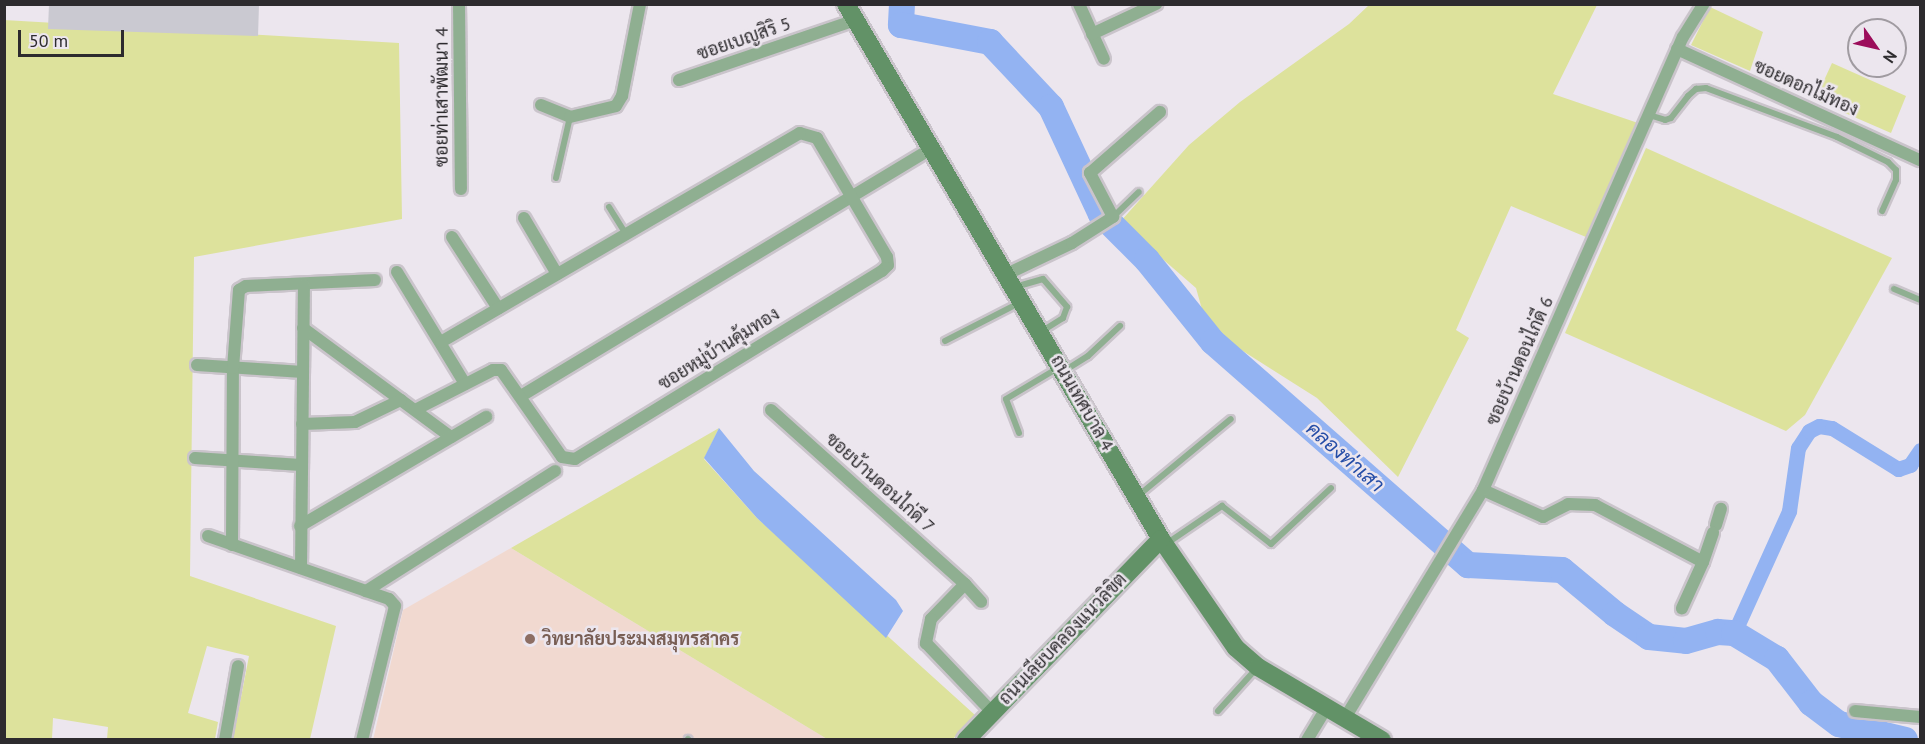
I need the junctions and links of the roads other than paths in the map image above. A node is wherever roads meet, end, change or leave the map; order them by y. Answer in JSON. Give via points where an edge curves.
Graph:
{"nodes":[{"id":1,"x":459,"y":4,"type":"edge"},
{"id":2,"x":640,"y":4,"type":"edge"},
{"id":3,"x":1079,"y":4,"type":"edge"},
{"id":4,"x":1156,"y":4,"type":"edge"},
{"id":5,"x":1704,"y":4,"type":"edge"},
{"id":6,"x":851,"y":12,"type":"edge"},
{"id":7,"x":1092,"y":34,"type":"junction"},
{"id":8,"x":1677,"y":49,"type":"junction"},
{"id":9,"x":1104,"y":59,"type":"dead end"},
{"id":10,"x":679,"y":80,"type":"dead end"},
{"id":11,"x":541,"y":105,"type":"dead end"},
{"id":12,"x":1160,"y":112,"type":"dead end"},
{"id":13,"x":1649,"y":115,"type":"junction"},
{"id":14,"x":570,"y":117,"type":"junction"},
{"id":15,"x":933,"y":147,"type":"junction"},
{"id":16,"x":1920,"y":160,"type":"edge"},
{"id":17,"x":556,"y":178,"type":"dead end"},
{"id":18,"x":461,"y":189,"type":"dead end"},
{"id":19,"x":1139,"y":192,"type":"dead end"},
{"id":20,"x":852,"y":197,"type":"junction"},
{"id":21,"x":609,"y":207,"type":"dead end"},
{"id":22,"x":1882,"y":211,"type":"dead end"},
{"id":23,"x":1113,"y":217,"type":"junction"},
{"id":24,"x":524,"y":218,"type":"dead end"},
{"id":25,"x":626,"y":234,"type":"junction"},
{"id":26,"x":452,"y":237,"type":"dead end"},
{"id":27,"x":397,"y":273,"type":"dead end"},
{"id":28,"x":557,"y":274,"type":"junction"},
{"id":29,"x":375,"y":280,"type":"dead end"},
{"id":30,"x":304,"y":285,"type":"junction"},
{"id":31,"x":1015,"y":288,"type":"junction"},
{"id":32,"x":1894,"y":289,"type":"dead end"},
{"id":33,"x":1920,"y":300,"type":"edge"},
{"id":34,"x":498,"y":308,"type":"junction"},
{"id":35,"x":1120,"y":326,"type":"dead end"},
{"id":36,"x":303,"y":328,"type":"junction"},
{"id":37,"x":1041,"y":332,"type":"junction"},
{"id":38,"x":945,"y":341,"type":"dead end"},
{"id":39,"x":441,"y":342,"type":"junction"},
{"id":40,"x":197,"y":365,"type":"dead end"},
{"id":41,"x":233,"y":368,"type":"junction"},
{"id":42,"x":1062,"y":369,"type":"junction"},
{"id":43,"x":303,"y":372,"type":"junction"},
{"id":44,"x":465,"y":384,"type":"junction"},
{"id":45,"x":521,"y":396,"type":"junction"},
{"id":46,"x":401,"y":400,"type":"junction"},
{"id":47,"x":415,"y":410,"type":"junction"},
{"id":48,"x":771,"y":410,"type":"dead end"},
{"id":49,"x":486,"y":417,"type":"dead end"},
{"id":50,"x":1231,"y":419,"type":"dead end"},
{"id":51,"x":302,"y":424,"type":"junction"},
{"id":52,"x":1019,"y":433,"type":"dead end"},
{"id":53,"x":451,"y":437,"type":"junction"},
{"id":54,"x":195,"y":458,"type":"dead end"},
{"id":55,"x":234,"y":463,"type":"junction"},
{"id":56,"x":301,"y":465,"type":"junction"},
{"id":57,"x":555,"y":471,"type":"dead end"},
{"id":58,"x":1330,"y":488,"type":"dead end"},
{"id":59,"x":1483,"y":490,"type":"junction"},
{"id":60,"x":1137,"y":497,"type":"junction"},
{"id":61,"x":1721,"y":509,"type":"dead end"},
{"id":62,"x":300,"y":526,"type":"junction"},
{"id":63,"x":208,"y":537,"type":"dead end"},
{"id":64,"x":1163,"y":541,"type":"junction"},
{"id":65,"x":232,"y":545,"type":"junction"},
{"id":66,"x":1703,"y":562,"type":"junction"},
{"id":67,"x":301,"y":568,"type":"junction"},
{"id":68,"x":965,"y":584,"type":"junction"},
{"id":69,"x":366,"y":591,"type":"junction"},
{"id":70,"x":981,"y":602,"type":"dead end"},
{"id":71,"x":1682,"y":608,"type":"dead end"},
{"id":72,"x":238,"y":666,"type":"dead end"},
{"id":73,"x":1258,"y":667,"type":"junction"},
{"id":74,"x":1326,"y":708,"type":"junction"},
{"id":75,"x":1218,"y":711,"type":"dead end"},
{"id":76,"x":1855,"y":711,"type":"dead end"},
{"id":77,"x":992,"y":712,"type":"junction"},
{"id":78,"x":1920,"y":717,"type":"edge"},
{"id":79,"x":1345,"y":718,"type":"junction"},
{"id":80,"x":225,"y":740,"type":"edge"},
{"id":81,"x":362,"y":740,"type":"edge"},
{"id":82,"x":966,"y":740,"type":"edge"},
{"id":83,"x":1307,"y":740,"type":"edge"},
{"id":84,"x":1382,"y":740,"type":"edge"}],
"edges":[{"from":1,"to":18,"type":"street","name":"ซอยท่าเสาพัฒนา 4"},
{"from":2,"to":14,"type":"street","via":[[622,96],[616,106]]},
{"from":3,"to":7,"type":"street"},
{"from":4,"to":7,"type":"street"},
{"from":5,"to":8,"type":"street","name":"ซอยบ้านดอนไก่ดี 6"},
{"from":6,"to":10,"type":"street","name":"ซอยเบญสิริ 5"},
{"from":6,"to":15,"type":"street","name":"ถนนเทศบาล 4"},
{"from":7,"to":9,"type":"street"},
{"from":8,"to":13,"type":"street","name":"ซอยบ้านดอนไก่ดี 6"},
{"from":8,"to":16,"type":"street","name":"ซอยดอกไม้ทอง"},
{"from":11,"to":14,"type":"street"},
{"from":12,"to":23,"type":"street","via":[[1090,173]]},
{"from":13,"to":22,"type":"lane","via":[[1671,118],[1696,89],[1706,88],[1837,136],[1896,170],[1896,180]]},
{"from":13,"to":59,"type":"street","name":"ซอยบ้านดอนไก่ดี 6"},
{"from":14,"to":17,"type":"lane"},
{"from":15,"to":20,"type":"street"},
{"from":15,"to":31,"type":"street","name":"ถนนเทศบาล 4"},
{"from":19,"to":23,"type":"lane"},
{"from":20,"to":25,"type":"street","name":"ซอยหมู่บ้านคุ้มทอง","via":[[816,138],[800,133]]},
{"from":20,"to":45,"type":"street"},
{"from":20,"to":45,"type":"street","name":"ซอยหมู่บ้านคุ้มทอง","via":[[888,257],[888,265],[575,459],[562,457]]},
{"from":21,"to":25,"type":"lane"},
{"from":23,"to":31,"type":"street"},
{"from":24,"to":28,"type":"street"},
{"from":25,"to":28,"type":"street","name":"ซอยหมู่บ้านคุ้มทอง"},
{"from":26,"to":34,"type":"street"},
{"from":27,"to":39,"type":"street"},
{"from":28,"to":34,"type":"street","name":"ซอยหมู่บ้านคุ้มทอง"},
{"from":29,"to":30,"type":"street"},
{"from":30,"to":36,"type":"street"},
{"from":30,"to":41,"type":"street","via":[[246,286],[239,290]]},
{"from":31,"to":37,"type":"street","name":"ถนนเทศบาล 4"},
{"from":31,"to":37,"type":"lane","via":[[1043,279],[1066,307],[1063,318]]},
{"from":31,"to":38,"type":"lane"},
{"from":32,"to":33,"type":"lane"},
{"from":34,"to":39,"type":"street","name":"ซอยหมู่บ้านคุ้มทอง"},
{"from":35,"to":42,"type":"lane","via":[[1088,356]]},
{"from":36,"to":43,"type":"street"},
{"from":36,"to":46,"type":"street"},
{"from":37,"to":42,"type":"street","name":"ถนนเทศบาล 4"},
{"from":39,"to":44,"type":"street"},
{"from":40,"to":41,"type":"street"},
{"from":41,"to":43,"type":"street"},
{"from":41,"to":55,"type":"street"},
{"from":42,"to":52,"type":"lane","via":[[1006,399]]},
{"from":42,"to":60,"type":"street","name":"ถนนเทศบาล 4"},
{"from":43,"to":51,"type":"street"},
{"from":44,"to":45,"type":"street","name":"ซอยหมู่บ้านคุ้มทอง","via":[[501,370]]},
{"from":44,"to":47,"type":"street","name":"ซอยหมู่บ้านคุ้มทอง"},
{"from":46,"to":47,"type":"street"},
{"from":46,"to":51,"type":"street","via":[[355,422]]},
{"from":47,"to":53,"type":"street"},
{"from":48,"to":68,"type":"street","name":"ซอยบ้านดอนไก่ดี 7"},
{"from":49,"to":53,"type":"street"},
{"from":50,"to":60,"type":"lane"},
{"from":51,"to":56,"type":"street"},
{"from":53,"to":62,"type":"street"},
{"from":54,"to":55,"type":"street"},
{"from":55,"to":56,"type":"street"},
{"from":55,"to":65,"type":"street"},
{"from":56,"to":62,"type":"street"},
{"from":57,"to":69,"type":"street"},
{"from":58,"to":64,"type":"lane","via":[[1271,544],[1222,506]]},
{"from":59,"to":66,"type":"street","via":[[1543,517],[1568,504],[1594,505]]},
{"from":59,"to":79,"type":"street","name":"ซอยบ้านดอนไก่ดี 6"},
{"from":60,"to":64,"type":"street","name":"ถนนเทศบาล 4"},
{"from":61,"to":66,"type":"street"},
{"from":62,"to":67,"type":"street"},
{"from":63,"to":65,"type":"street"},
{"from":64,"to":73,"type":"street","name":"ถนนเทศบาล 4","via":[[1236,648]]},
{"from":64,"to":77,"type":"street","name":"ถนนเลียบคลองแนวลิขิต"},
{"from":65,"to":67,"type":"street"},
{"from":66,"to":71,"type":"street"},
{"from":67,"to":69,"type":"street"},
{"from":68,"to":70,"type":"street","name":"ซอยบ้านดอนไก่ดี 7"},
{"from":68,"to":77,"type":"street","via":[[931,619],[926,643]]},
{"from":69,"to":81,"type":"street","via":[[389,599],[395,606]]},
{"from":72,"to":80,"type":"street"},
{"from":73,"to":74,"type":"street","name":"ถนนเทศบาล 4"},
{"from":73,"to":75,"type":"lane"},
{"from":74,"to":79,"type":"street","name":"ถนนเทศบาล 4"},
{"from":74,"to":83,"type":"street"},
{"from":76,"to":78,"type":"street"},
{"from":77,"to":82,"type":"street","name":"ถนนเลียบคลองแนวลิขิต"},
{"from":79,"to":84,"type":"street","name":"ถนนเทศบาล 4"}]}
